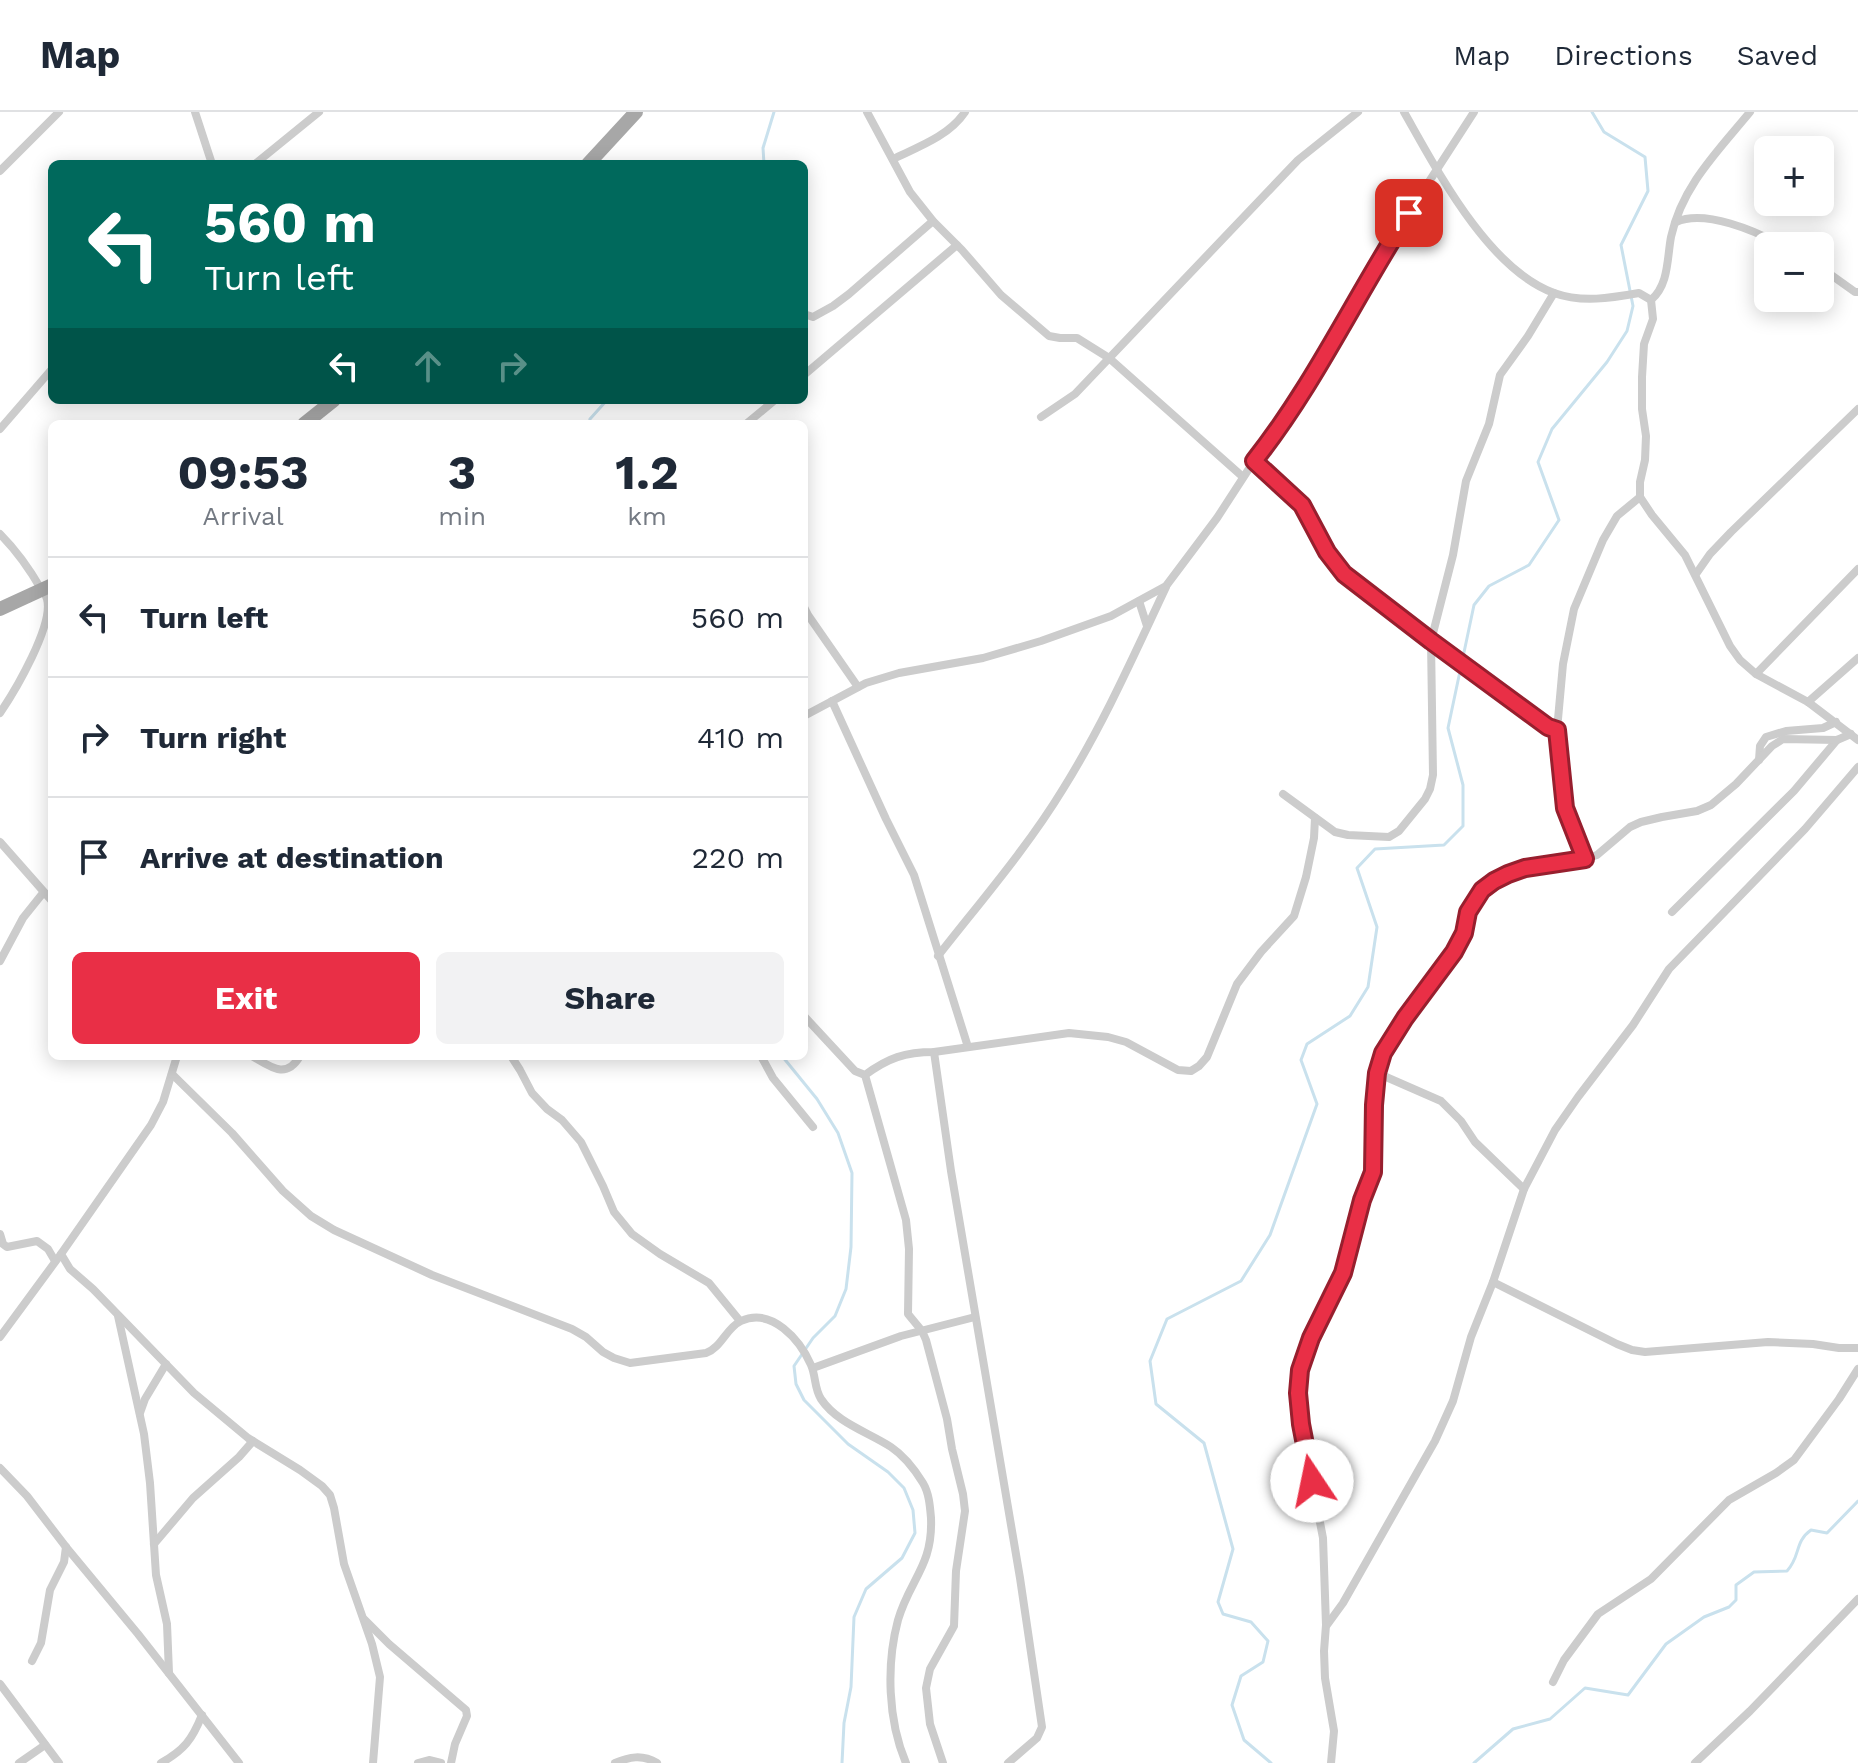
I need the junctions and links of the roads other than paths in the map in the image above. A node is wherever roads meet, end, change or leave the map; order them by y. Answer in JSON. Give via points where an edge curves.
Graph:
{"nodes":[{"id":1,"x":59,"y":112,"type":"edge"},
{"id":2,"x":195,"y":112,"type":"edge"},
{"id":3,"x":319,"y":112,"type":"edge"},
{"id":4,"x":636,"y":112,"type":"edge"},
{"id":5,"x":867,"y":112,"type":"edge"},
{"id":6,"x":965,"y":112,"type":"edge"},
{"id":7,"x":1358,"y":112,"type":"edge"},
{"id":8,"x":1404,"y":112,"type":"edge"},
{"id":9,"x":1474,"y":112,"type":"edge"},
{"id":10,"x":1750,"y":112,"type":"edge"},
{"id":11,"x":893,"y":159,"type":"junction"},
{"id":12,"x":211,"y":160,"type":"edge"},
{"id":13,"x":260,"y":160,"type":"edge"},
{"id":14,"x":592,"y":160,"type":"edge"},
{"id":15,"x":1437,"y":169,"type":"junction"},
{"id":16,"x":0,"y":171,"type":"edge"},
{"id":17,"x":933,"y":221,"type":"junction"},
{"id":18,"x":1676,"y":222,"type":"junction"},
{"id":19,"x":1754,"y":233,"type":"edge"},
{"id":20,"x":957,"y":245,"type":"junction"},
{"id":21,"x":1834,"y":278,"type":"edge"},
{"id":22,"x":1858,"y":292,"type":"edge"},
{"id":23,"x":1554,"y":293,"type":"junction"},
{"id":24,"x":1651,"y":300,"type":"junction"},
{"id":25,"x":808,"y":315,"type":"edge"},
{"id":26,"x":1109,"y":358,"type":"junction"},
{"id":27,"x":808,"y":372,"type":"edge"},
{"id":28,"x":48,"y":374,"type":"edge"},
{"id":29,"x":329,"y":404,"type":"edge"},
{"id":30,"x":770,"y":404,"type":"edge"},
{"id":31,"x":1858,"y":409,"type":"edge"},
{"id":32,"x":1041,"y":417,"type":"dead end"},
{"id":33,"x":309,"y":420,"type":"edge"},
{"id":34,"x":751,"y":420,"type":"edge"},
{"id":35,"x":0,"y":429,"type":"edge"},
{"id":36,"x":1254,"y":461,"type":"junction"},
{"id":37,"x":1243,"y":477,"type":"junction"},
{"id":38,"x":1640,"y":497,"type":"junction"},
{"id":39,"x":0,"y":534,"type":"edge"},
{"id":40,"x":1858,"y":569,"type":"edge"},
{"id":41,"x":1696,"y":574,"type":"junction"},
{"id":42,"x":1166,"y":586,"type":"junction"},
{"id":43,"x":48,"y":593,"type":"edge"},
{"id":44,"x":1139,"y":601,"type":"junction"},
{"id":45,"x":0,"y":609,"type":"edge"},
{"id":46,"x":808,"y":613,"type":"edge"},
{"id":47,"x":1147,"y":627,"type":"junction"},
{"id":48,"x":1431,"y":641,"type":"junction"},
{"id":49,"x":1858,"y":658,"type":"edge"},
{"id":50,"x":1756,"y":674,"type":"junction"},
{"id":51,"x":858,"y":687,"type":"junction"},
{"id":52,"x":832,"y":701,"type":"junction"},
{"id":53,"x":1808,"y":702,"type":"junction"},
{"id":54,"x":0,"y":713,"type":"edge"},
{"id":55,"x":808,"y":714,"type":"edge"},
{"id":56,"x":1836,"y":722,"type":"junction"},
{"id":57,"x":1557,"y":730,"type":"junction"},
{"id":58,"x":1854,"y":737,"type":"edge"},
{"id":59,"x":1837,"y":740,"type":"junction"},
{"id":60,"x":1759,"y":760,"type":"junction"},
{"id":61,"x":1858,"y":767,"type":"edge"},
{"id":62,"x":1283,"y":794,"type":"dead end"},
{"id":63,"x":1315,"y":818,"type":"junction"},
{"id":64,"x":0,"y":842,"type":"edge"},
{"id":65,"x":1585,"y":859,"type":"junction"},
{"id":66,"x":43,"y":893,"type":"junction"},
{"id":67,"x":48,"y":897,"type":"edge"},
{"id":68,"x":1672,"y":912,"type":"dead end"},
{"id":69,"x":938,"y":956,"type":"junction"},
{"id":70,"x":0,"y":961,"type":"edge"},
{"id":71,"x":808,"y":1020,"type":"edge"},
{"id":72,"x":968,"y":1047,"type":"junction"},
{"id":73,"x":934,"y":1052,"type":"junction"},
{"id":74,"x":176,"y":1060,"type":"edge"},
{"id":75,"x":260,"y":1060,"type":"edge"},
{"id":76,"x":297,"y":1060,"type":"edge"},
{"id":77,"x":514,"y":1060,"type":"edge"},
{"id":78,"x":763,"y":1060,"type":"edge"},
{"id":79,"x":1377,"y":1073,"type":"junction"},
{"id":80,"x":172,"y":1074,"type":"junction"},
{"id":81,"x":865,"y":1075,"type":"junction"},
{"id":82,"x":813,"y":1127,"type":"dead end"},
{"id":83,"x":1524,"y":1189,"type":"junction"},
{"id":84,"x":0,"y":1234,"type":"edge"},
{"id":85,"x":68,"y":1244,"type":"junction"},
{"id":86,"x":44,"y":1245,"type":"junction"},
{"id":87,"x":58,"y":1258,"type":"junction"},
{"id":88,"x":1493,"y":1282,"type":"junction"},
{"id":89,"x":118,"y":1315,"type":"junction"},
{"id":90,"x":975,"y":1317,"type":"junction"},
{"id":91,"x":740,"y":1321,"type":"junction"},
{"id":92,"x":922,"y":1331,"type":"junction"},
{"id":93,"x":0,"y":1337,"type":"edge"},
{"id":94,"x":1858,"y":1348,"type":"edge"},
{"id":95,"x":166,"y":1364,"type":"junction"},
{"id":96,"x":813,"y":1368,"type":"junction"},
{"id":97,"x":1858,"y":1369,"type":"edge"},
{"id":98,"x":140,"y":1414,"type":"junction"},
{"id":99,"x":253,"y":1441,"type":"junction"},
{"id":100,"x":0,"y":1468,"type":"edge"},
{"id":101,"x":154,"y":1544,"type":"junction"},
{"id":102,"x":66,"y":1547,"type":"junction"},
{"id":103,"x":1858,"y":1599,"type":"edge"},
{"id":104,"x":1849,"y":1608,"type":"junction"},
{"id":105,"x":1858,"y":1617,"type":"edge"},
{"id":106,"x":362,"y":1618,"type":"junction"},
{"id":107,"x":1326,"y":1625,"type":"junction"},
{"id":108,"x":32,"y":1661,"type":"dead end"},
{"id":109,"x":170,"y":1676,"type":"junction"},
{"id":110,"x":1553,"y":1682,"type":"dead end"},
{"id":111,"x":0,"y":1684,"type":"edge"},
{"id":112,"x":202,"y":1715,"type":"junction"},
{"id":113,"x":45,"y":1745,"type":"junction"},
{"id":114,"x":374,"y":1762,"type":"edge"},
{"id":115,"x":19,"y":1763,"type":"edge"},
{"id":116,"x":59,"y":1763,"type":"edge"},
{"id":117,"x":161,"y":1763,"type":"edge"},
{"id":118,"x":239,"y":1763,"type":"edge"},
{"id":119,"x":418,"y":1763,"type":"edge"},
{"id":120,"x":441,"y":1763,"type":"edge"},
{"id":121,"x":451,"y":1763,"type":"edge"},
{"id":122,"x":615,"y":1763,"type":"edge"},
{"id":123,"x":657,"y":1763,"type":"edge"},
{"id":124,"x":906,"y":1763,"type":"edge"},
{"id":125,"x":943,"y":1763,"type":"edge"},
{"id":126,"x":1008,"y":1763,"type":"edge"},
{"id":127,"x":1331,"y":1763,"type":"edge"},
{"id":128,"x":1695,"y":1763,"type":"edge"}],
"edges":[{"from":1,"to":16,"type":"street"},
{"from":2,"to":12,"type":"street"},
{"from":3,"to":13,"type":"street"},
{"from":4,"to":14,"type":"main road"},
{"from":5,"to":11,"type":"street"},
{"from":6,"to":11,"type":"street","via":[[940,136]]},
{"from":7,"to":26,"type":"street","via":[[1298,160]]},
{"from":8,"to":15,"type":"street"},
{"from":9,"to":15,"type":"street"},
{"from":10,"to":18,"type":"street","via":[[1696,176]]},
{"from":11,"to":17,"type":"street"},
{"from":15,"to":23,"type":"street","via":[[1459,205],[1508,263]]},
{"from":15,"to":36,"type":"street","via":[[1299,398]]},
{"from":17,"to":20,"type":"street"},
{"from":17,"to":25,"type":"street","via":[[833,306]]},
{"from":18,"to":19,"type":"street","via":[[1695,217]]},
{"from":18,"to":24,"type":"street","via":[[1666,272]]},
{"from":20,"to":26,"type":"street","via":[[1001,295],[1049,336],[1077,338]]},
{"from":20,"to":27,"type":"street"},
{"from":21,"to":22,"type":"street"},
{"from":23,"to":24,"type":"street","via":[[1600,299],[1639,293]]},
{"from":23,"to":48,"type":"street","via":[[1500,375],[1489,424],[1466,481]]},
{"from":24,"to":38,"type":"street","via":[[1653,319],[1644,344],[1642,377],[1646,436]]},
{"from":26,"to":32,"type":"street","via":[[1075,394]]},
{"from":26,"to":37,"type":"street"},
{"from":28,"to":35,"type":"street"},
{"from":29,"to":33,"type":"main road"},
{"from":30,"to":34,"type":"street"},
{"from":31,"to":41,"type":"street","via":[[1731,532]]},
{"from":36,"to":37,"type":"street"},
{"from":36,"to":48,"type":"street","via":[[1302,505],[1344,574]]},
{"from":37,"to":42,"type":"street"},
{"from":38,"to":41,"type":"street"},
{"from":38,"to":57,"type":"street","via":[[1617,516],[1574,609]]},
{"from":39,"to":43,"type":"street"},
{"from":40,"to":50,"type":"street"},
{"from":41,"to":50,"type":"street","via":[[1730,646]]},
{"from":42,"to":44,"type":"street"},
{"from":42,"to":47,"type":"street"},
{"from":43,"to":45,"type":"main road"},
{"from":43,"to":54,"type":"street","via":[[43,630]]},
{"from":44,"to":47,"type":"street"},
{"from":44,"to":51,"type":"street","via":[[1041,641]]},
{"from":46,"to":51,"type":"street"},
{"from":47,"to":69,"type":"street","via":[[1064,788]]},
{"from":48,"to":57,"type":"street"},
{"from":48,"to":63,"type":"street","via":[[1433,775],[1425,799],[1389,837],[1335,832]]},
{"from":49,"to":53,"type":"street"},
{"from":50,"to":53,"type":"street"},
{"from":51,"to":52,"type":"street"},
{"from":52,"to":55,"type":"street"},
{"from":52,"to":69,"type":"street","via":[[914,875]]},
{"from":53,"to":56,"type":"street"},
{"from":56,"to":58,"type":"street"},
{"from":56,"to":60,"type":"street","via":[[1766,737]]},
{"from":57,"to":65,"type":"street","via":[[1565,808]]},
{"from":58,"to":59,"type":"street"},
{"from":59,"to":60,"type":"street","via":[[1783,739]]},
{"from":59,"to":68,"type":"street","via":[[1794,791]]},
{"from":60,"to":65,"type":"street","via":[[1711,805],[1641,822]]},
{"from":61,"to":83,"type":"street","via":[[1669,969],[1555,1130]]},
{"from":62,"to":63,"type":"street"},
{"from":63,"to":72,"type":"street","via":[[1294,916],[1237,984],[1199,1066],[1178,1070],[1126,1042],[1069,1033]]},
{"from":64,"to":66,"type":"street"},
{"from":65,"to":79,"type":"street","via":[[1525,868],[1482,890],[1454,952],[1405,1018]]},
{"from":66,"to":67,"type":"street"},
{"from":66,"to":70,"type":"street"},
{"from":69,"to":72,"type":"street"},
{"from":71,"to":81,"type":"street","via":[[855,1071]]},
{"from":72,"to":73,"type":"street"},
{"from":73,"to":81,"type":"street","via":[[901,1055]]},
{"from":73,"to":90,"type":"street"},
{"from":74,"to":80,"type":"street"},
{"from":75,"to":76,"type":"street","via":[[278,1069],[293,1067]]},
{"from":77,"to":91,"type":"street","via":[[532,1093],[581,1142],[614,1212],[632,1234],[709,1283]]},
{"from":78,"to":82,"type":"street"},
{"from":79,"to":83,"type":"street","via":[[1441,1101]]},
{"from":79,"to":107,"type":"street","via":[[1373,1172],[1343,1273],[1300,1370],[1301,1424],[1323,1538]]},
{"from":80,"to":85,"type":"street","via":[[151,1125]]},
{"from":80,"to":91,"type":"street","via":[[311,1216],[432,1275],[572,1329],[614,1358],[630,1363],[706,1353]]},
{"from":81,"to":92,"type":"street","via":[[906,1220],[908,1314]]},
{"from":83,"to":88,"type":"street"},
{"from":84,"to":86,"type":"street","via":[[7,1247],[33,1241]]},
{"from":85,"to":86,"type":"street"},
{"from":85,"to":87,"type":"street"},
{"from":86,"to":87,"type":"street"},
{"from":87,"to":89,"type":"street"},
{"from":87,"to":93,"type":"street"},
{"from":88,"to":94,"type":"street","via":[[1632,1350],[1768,1342]]},
{"from":88,"to":107,"type":"street","via":[[1435,1441]]},
{"from":89,"to":95,"type":"street"},
{"from":89,"to":98,"type":"street"},
{"from":90,"to":92,"type":"street"},
{"from":90,"to":126,"type":"street","via":[[1042,1727]]},
{"from":91,"to":96,"type":"street","via":[[754,1318],[781,1325]]},
{"from":92,"to":96,"type":"street"},
{"from":92,"to":125,"type":"street","via":[[965,1511],[954,1626],[930,1669],[926,1688],[930,1724]]},
{"from":95,"to":98,"type":"street"},
{"from":95,"to":99,"type":"street"},
{"from":96,"to":124,"type":"street","via":[[822,1400],[851,1425],[894,1449],[925,1486],[930,1505],[931,1541],[897,1623],[893,1659],[893,1723]]},
{"from":97,"to":110,"type":"street","via":[[1794,1460],[1729,1500],[1651,1579],[1598,1614]]},
{"from":98,"to":101,"type":"street"},
{"from":99,"to":101,"type":"street"},
{"from":99,"to":106,"type":"street","via":[[330,1495]]},
{"from":100,"to":102,"type":"street"},
{"from":101,"to":109,"type":"street"},
{"from":102,"to":108,"type":"street"},
{"from":102,"to":109,"type":"street"},
{"from":103,"to":104,"type":"street"},
{"from":104,"to":105,"type":"street"},
{"from":104,"to":128,"type":"street"},
{"from":106,"to":114,"type":"street","via":[[380,1677]]},
{"from":106,"to":121,"type":"street","via":[[466,1710]]},
{"from":107,"to":127,"type":"street","via":[[1325,1678],[1334,1731]]},
{"from":109,"to":112,"type":"street"},
{"from":111,"to":113,"type":"street"},
{"from":112,"to":117,"type":"street","via":[[191,1740]]},
{"from":112,"to":118,"type":"street"},
{"from":113,"to":115,"type":"street"},
{"from":113,"to":116,"type":"street"},
{"from":119,"to":120,"type":"street"},
{"from":122,"to":123,"type":"street","via":[[640,1757]]}]}
